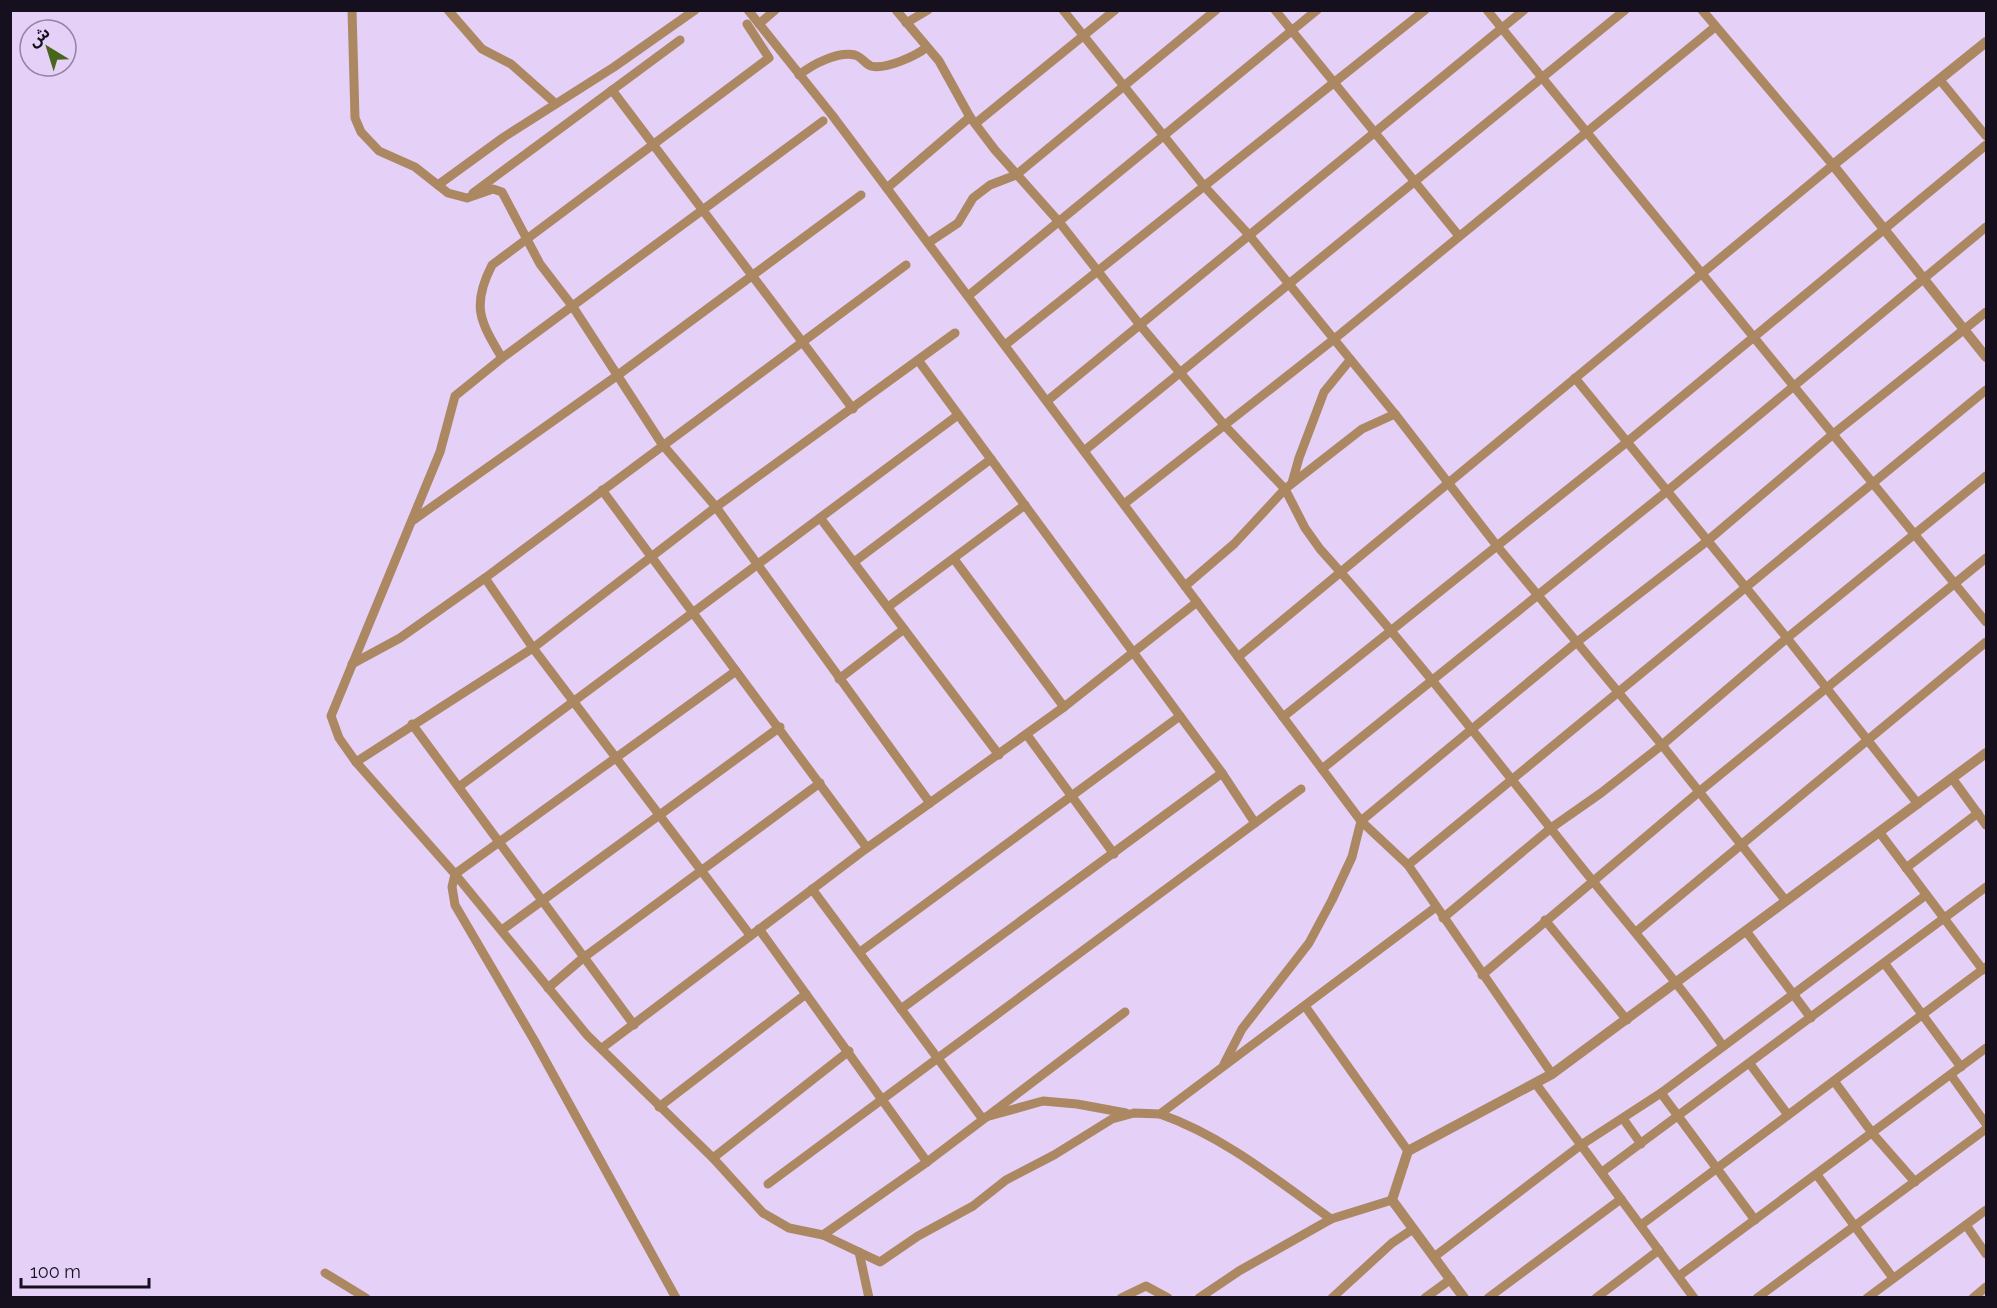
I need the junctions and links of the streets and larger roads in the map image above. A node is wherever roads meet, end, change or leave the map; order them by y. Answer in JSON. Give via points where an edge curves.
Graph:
{"nodes":[{"id":1,"x":352,"y":10,"type":"edge"},
{"id":2,"x":448,"y":10,"type":"edge"},
{"id":3,"x":695,"y":10,"type":"edge"},
{"id":4,"x":748,"y":10,"type":"edge"},
{"id":5,"x":776,"y":10,"type":"edge"},
{"id":6,"x":896,"y":10,"type":"edge"},
{"id":7,"x":928,"y":10,"type":"edge"},
{"id":8,"x":1063,"y":10,"type":"edge"},
{"id":9,"x":1115,"y":10,"type":"edge"},
{"id":10,"x":1216,"y":10,"type":"edge"},
{"id":11,"x":1275,"y":10,"type":"edge"},
{"id":12,"x":1317,"y":10,"type":"edge"},
{"id":13,"x":1425,"y":10,"type":"edge"},
{"id":14,"x":1487,"y":10,"type":"edge"},
{"id":15,"x":1524,"y":10,"type":"edge"},
{"id":16,"x":1625,"y":10,"type":"edge"},
{"id":17,"x":1702,"y":10,"type":"edge"},
{"id":18,"x":906,"y":23,"type":"junction"},
{"id":19,"x":747,"y":24,"type":"dead end"},
{"id":20,"x":759,"y":24,"type":"junction"},
{"id":21,"x":1714,"y":27,"type":"junction"},
{"id":22,"x":1502,"y":29,"type":"junction"},
{"id":23,"x":1292,"y":31,"type":"junction"},
{"id":24,"x":1083,"y":36,"type":"junction"},
{"id":25,"x":680,"y":40,"type":"dead end"},
{"id":26,"x":1986,"y":42,"type":"edge"},
{"id":27,"x":927,"y":47,"type":"junction"},
{"id":28,"x":799,"y":75,"type":"junction"},
{"id":29,"x":1542,"y":77,"type":"junction"},
{"id":30,"x":1940,"y":80,"type":"junction"},
{"id":31,"x":1334,"y":84,"type":"junction"},
{"id":32,"x":1124,"y":87,"type":"junction"},
{"id":33,"x":612,"y":90,"type":"junction"},
{"id":34,"x":555,"y":103,"type":"junction"},
{"id":35,"x":973,"y":120,"type":"junction"},
{"id":36,"x":823,"y":121,"type":"dead end"},
{"id":37,"x":1373,"y":133,"type":"junction"},
{"id":38,"x":1586,"y":133,"type":"junction"},
{"id":39,"x":1163,"y":135,"type":"junction"},
{"id":40,"x":1986,"y":136,"type":"edge"},
{"id":41,"x":652,"y":143,"type":"junction"},
{"id":42,"x":1986,"y":145,"type":"edge"},
{"id":43,"x":1833,"y":165,"type":"junction"},
{"id":44,"x":1016,"y":175,"type":"junction"},
{"id":45,"x":1414,"y":183,"type":"junction"},
{"id":46,"x":438,"y":185,"type":"junction"},
{"id":47,"x":1204,"y":186,"type":"junction"},
{"id":48,"x":887,"y":189,"type":"junction"},
{"id":49,"x":861,"y":195,"type":"dead end"},
{"id":50,"x":466,"y":198,"type":"junction"},
{"id":51,"x":702,"y":209,"type":"junction"},
{"id":52,"x":1060,"y":223,"type":"junction"},
{"id":53,"x":1986,"y":227,"type":"edge"},
{"id":54,"x":1884,"y":232,"type":"junction"},
{"id":55,"x":1249,"y":235,"type":"junction"},
{"id":56,"x":1459,"y":236,"type":"junction"},
{"id":57,"x":525,"y":240,"type":"junction"},
{"id":58,"x":928,"y":243,"type":"junction"},
{"id":59,"x":906,"y":265,"type":"dead end"},
{"id":60,"x":1099,"y":272,"type":"junction"},
{"id":61,"x":1701,"y":272,"type":"junction"},
{"id":62,"x":752,"y":275,"type":"junction"},
{"id":63,"x":1923,"y":280,"type":"junction"},
{"id":64,"x":1289,"y":285,"type":"junction"},
{"id":65,"x":968,"y":296,"type":"junction"},
{"id":66,"x":573,"y":307,"type":"junction"},
{"id":67,"x":1986,"y":312,"type":"edge"},
{"id":68,"x":1140,"y":325,"type":"junction"},
{"id":69,"x":1964,"y":330,"type":"junction"},
{"id":70,"x":956,"y":333,"type":"dead end"},
{"id":71,"x":1752,"y":338,"type":"junction"},
{"id":72,"x":1333,"y":340,"type":"junction"},
{"id":73,"x":802,"y":342,"type":"junction"},
{"id":74,"x":1005,"y":345,"type":"junction"},
{"id":75,"x":1986,"y":357,"type":"edge"},
{"id":76,"x":502,"y":358,"type":"junction"},
{"id":77,"x":918,"y":360,"type":"junction"},
{"id":78,"x":1350,"y":360,"type":"junction"},
{"id":79,"x":1181,"y":372,"type":"junction"},
{"id":80,"x":618,"y":375,"type":"junction"},
{"id":81,"x":1575,"y":378,"type":"junction"},
{"id":82,"x":1793,"y":387,"type":"junction"},
{"id":83,"x":1986,"y":390,"type":"edge"},
{"id":84,"x":1047,"y":401,"type":"junction"},
{"id":85,"x":853,"y":409,"type":"junction"},
{"id":86,"x":1395,"y":414,"type":"junction"},
{"id":87,"x":958,"y":415,"type":"junction"},
{"id":88,"x":1225,"y":426,"type":"junction"},
{"id":89,"x":1832,"y":435,"type":"junction"},
{"id":90,"x":1627,"y":442,"type":"junction"},
{"id":91,"x":662,"y":444,"type":"junction"},
{"id":92,"x":1084,"y":451,"type":"junction"},
{"id":93,"x":991,"y":459,"type":"junction"},
{"id":94,"x":1986,"y":476,"type":"edge"},
{"id":95,"x":1447,"y":484,"type":"junction"},
{"id":96,"x":1873,"y":484,"type":"junction"},
{"id":97,"x":1288,"y":486,"type":"junction"},
{"id":98,"x":602,"y":490,"type":"junction"},
{"id":99,"x":1666,"y":492,"type":"junction"},
{"id":100,"x":1124,"y":504,"type":"junction"},
{"id":101,"x":1024,"y":505,"type":"junction"},
{"id":102,"x":716,"y":507,"type":"junction"},
{"id":103,"x":821,"y":519,"type":"junction"},
{"id":104,"x":410,"y":523,"type":"junction"},
{"id":105,"x":1914,"y":535,"type":"junction"},
{"id":106,"x":1706,"y":542,"type":"junction"},
{"id":107,"x":1497,"y":546,"type":"junction"},
{"id":108,"x":652,"y":557,"type":"junction"},
{"id":109,"x":1986,"y":558,"type":"edge"},
{"id":110,"x":954,"y":559,"type":"junction"},
{"id":111,"x":854,"y":562,"type":"junction"},
{"id":112,"x":758,"y":565,"type":"junction"},
{"id":113,"x":1342,"y":573,"type":"junction"},
{"id":114,"x":485,"y":578,"type":"junction"},
{"id":115,"x":1955,"y":584,"type":"junction"},
{"id":116,"x":1185,"y":586,"type":"junction"},
{"id":117,"x":1745,"y":588,"type":"junction"},
{"id":118,"x":1537,"y":593,"type":"junction"},
{"id":119,"x":1197,"y":602,"type":"junction"},
{"id":120,"x":888,"y":607,"type":"junction"},
{"id":121,"x":694,"y":613,"type":"junction"},
{"id":122,"x":1986,"y":622,"type":"edge"},
{"id":123,"x":904,"y":628,"type":"junction"},
{"id":124,"x":1391,"y":631,"type":"junction"},
{"id":125,"x":1787,"y":638,"type":"junction"},
{"id":126,"x":1577,"y":642,"type":"junction"},
{"id":127,"x":1986,"y":642,"type":"edge"},
{"id":128,"x":533,"y":648,"type":"junction"},
{"id":129,"x":1132,"y":651,"type":"junction"},
{"id":130,"x":1238,"y":657,"type":"junction"},
{"id":131,"x":352,"y":664,"type":"junction"},
{"id":132,"x":736,"y":671,"type":"junction"},
{"id":133,"x":839,"y":679,"type":"junction"},
{"id":134,"x":1431,"y":680,"type":"junction"},
{"id":135,"x":1827,"y":688,"type":"junction"},
{"id":136,"x":1618,"y":691,"type":"junction"},
{"id":137,"x":575,"y":702,"type":"junction"},
{"id":138,"x":1064,"y":707,"type":"junction"},
{"id":139,"x":1180,"y":716,"type":"junction"},
{"id":140,"x":1283,"y":717,"type":"junction"},
{"id":141,"x":412,"y":724,"type":"junction"},
{"id":142,"x":780,"y":727,"type":"junction"},
{"id":143,"x":1473,"y":728,"type":"junction"},
{"id":144,"x":1027,"y":735,"type":"junction"},
{"id":145,"x":1867,"y":738,"type":"junction"},
{"id":146,"x":1662,"y":745,"type":"junction"},
{"id":147,"x":1986,"y":753,"type":"edge"},
{"id":148,"x":999,"y":755,"type":"junction"},
{"id":149,"x":616,"y":758,"type":"junction"},
{"id":150,"x":356,"y":762,"type":"junction"},
{"id":151,"x":1322,"y":769,"type":"junction"},
{"id":152,"x":1222,"y":773,"type":"junction"},
{"id":153,"x":1952,"y":778,"type":"junction"},
{"id":154,"x":1512,"y":779,"type":"junction"},
{"id":155,"x":820,"y":783,"type":"junction"},
{"id":156,"x":460,"y":786,"type":"junction"},
{"id":157,"x":1300,"y":789,"type":"dead end"},
{"id":158,"x":1700,"y":791,"type":"junction"},
{"id":159,"x":1072,"y":797,"type":"junction"},
{"id":160,"x":930,"y":803,"type":"junction"},
{"id":161,"x":1918,"y":804,"type":"junction"},
{"id":162,"x":1978,"y":813,"type":"junction"},
{"id":163,"x":658,"y":814,"type":"junction"},
{"id":164,"x":1361,"y":821,"type":"junction"},
{"id":165,"x":1255,"y":823,"type":"junction"},
{"id":166,"x":1986,"y":825,"type":"edge"},
{"id":167,"x":1551,"y":828,"type":"junction"},
{"id":168,"x":1880,"y":833,"type":"junction"},
{"id":169,"x":500,"y":843,"type":"junction"},
{"id":170,"x":1741,"y":843,"type":"junction"},
{"id":171,"x":867,"y":848,"type":"junction"},
{"id":172,"x":1114,"y":854,"type":"junction"},
{"id":173,"x":1408,"y":865,"type":"junction"},
{"id":174,"x":1906,"y":868,"type":"junction"},
{"id":175,"x":702,"y":871,"type":"junction"},
{"id":176,"x":455,"y":874,"type":"junction"},
{"id":177,"x":1594,"y":879,"type":"junction"},
{"id":178,"x":1986,"y":888,"type":"edge"},
{"id":179,"x":812,"y":889,"type":"junction"},
{"id":180,"x":1926,"y":894,"type":"junction"},
{"id":181,"x":1786,"y":901,"type":"junction"},
{"id":182,"x":542,"y":902,"type":"junction"},
{"id":183,"x":1436,"y":907,"type":"junction"},
{"id":184,"x":1443,"y":918,"type":"junction"},
{"id":185,"x":1944,"y":919,"type":"junction"},
{"id":186,"x":1545,"y":920,"type":"junction"},
{"id":187,"x":759,"y":929,"type":"junction"},
{"id":188,"x":502,"y":930,"type":"junction"},
{"id":189,"x":1746,"y":931,"type":"junction"},
{"id":190,"x":1636,"y":932,"type":"junction"},
{"id":191,"x":750,"y":935,"type":"junction"},
{"id":192,"x":860,"y":952,"type":"junction"},
{"id":193,"x":584,"y":958,"type":"junction"},
{"id":194,"x":1885,"y":964,"type":"junction"},
{"id":195,"x":1984,"y":968,"type":"edge"},
{"id":196,"x":1482,"y":975,"type":"junction"},
{"id":197,"x":1678,"y":982,"type":"junction"},
{"id":198,"x":548,"y":988,"type":"junction"},
{"id":199,"x":806,"y":994,"type":"junction"},
{"id":200,"x":1793,"y":994,"type":"junction"},
{"id":201,"x":1305,"y":1006,"type":"junction"},
{"id":202,"x":901,"y":1009,"type":"junction"},
{"id":203,"x":1125,"y":1011,"type":"dead end"},
{"id":204,"x":1923,"y":1015,"type":"junction"},
{"id":205,"x":1811,"y":1018,"type":"junction"},
{"id":206,"x":1627,"y":1020,"type":"junction"},
{"id":207,"x":634,"y":1024,"type":"junction"},
{"id":208,"x":1723,"y":1046,"type":"junction"},
{"id":209,"x":602,"y":1048,"type":"junction"},
{"id":210,"x":1986,"y":1048,"type":"edge"},
{"id":211,"x":849,"y":1051,"type":"junction"},
{"id":212,"x":937,"y":1058,"type":"junction"},
{"id":213,"x":1750,"y":1064,"type":"junction"},
{"id":214,"x":1223,"y":1066,"type":"junction"},
{"id":215,"x":1961,"y":1067,"type":"junction"},
{"id":216,"x":1552,"y":1074,"type":"junction"},
{"id":217,"x":1951,"y":1075,"type":"junction"},
{"id":218,"x":1834,"y":1081,"type":"junction"},
{"id":219,"x":1536,"y":1084,"type":"junction"},
{"id":220,"x":1661,"y":1093,"type":"junction"},
{"id":221,"x":884,"y":1100,"type":"junction"},
{"id":222,"x":659,"y":1107,"type":"junction"},
{"id":223,"x":1134,"y":1113,"type":"junction"},
{"id":224,"x":1160,"y":1114,"type":"junction"},
{"id":225,"x":1788,"y":1115,"type":"junction"},
{"id":226,"x":1678,"y":1117,"type":"junction"},
{"id":227,"x":982,"y":1118,"type":"junction"},
{"id":228,"x":1624,"y":1119,"type":"junction"},
{"id":229,"x":1986,"y":1124,"type":"edge"},
{"id":230,"x":1986,"y":1129,"type":"edge"},
{"id":231,"x":1873,"y":1134,"type":"junction"},
{"id":232,"x":1641,"y":1144,"type":"junction"},
{"id":233,"x":1581,"y":1145,"type":"junction"},
{"id":234,"x":1408,"y":1151,"type":"junction"},
{"id":235,"x":712,"y":1158,"type":"junction"},
{"id":236,"x":927,"y":1161,"type":"junction"},
{"id":237,"x":1717,"y":1169,"type":"junction"},
{"id":238,"x":1602,"y":1172,"type":"junction"},
{"id":239,"x":1817,"y":1175,"type":"junction"},
{"id":240,"x":1915,"y":1182,"type":"junction"},
{"id":241,"x":768,"y":1184,"type":"dead end"},
{"id":242,"x":1621,"y":1199,"type":"junction"},
{"id":243,"x":1392,"y":1200,"type":"junction"},
{"id":244,"x":1986,"y":1210,"type":"edge"},
{"id":245,"x":1331,"y":1219,"type":"junction"},
{"id":246,"x":1755,"y":1220,"type":"junction"},
{"id":247,"x":1641,"y":1225,"type":"junction"},
{"id":248,"x":1966,"y":1225,"type":"junction"},
{"id":249,"x":1854,"y":1226,"type":"junction"},
{"id":250,"x":1413,"y":1229,"type":"junction"},
{"id":251,"x":823,"y":1235,"type":"junction"},
{"id":252,"x":1659,"y":1250,"type":"junction"},
{"id":253,"x":859,"y":1252,"type":"junction"},
{"id":254,"x":1986,"y":1254,"type":"edge"},
{"id":255,"x":1434,"y":1257,"type":"junction"},
{"id":256,"x":325,"y":1273,"type":"dead end"},
{"id":257,"x":1679,"y":1276,"type":"junction"},
{"id":258,"x":1893,"y":1278,"type":"junction"},
{"id":259,"x":1450,"y":1280,"type":"junction"},
{"id":260,"x":1986,"y":1287,"type":"edge"},
{"id":261,"x":366,"y":1298,"type":"edge"},
{"id":262,"x":676,"y":1298,"type":"edge"},
{"id":263,"x":869,"y":1298,"type":"edge"},
{"id":264,"x":1120,"y":1298,"type":"edge"},
{"id":265,"x":1168,"y":1298,"type":"edge"},
{"id":266,"x":1199,"y":1298,"type":"edge"},
{"id":267,"x":1332,"y":1298,"type":"edge"},
{"id":268,"x":1425,"y":1298,"type":"edge"},
{"id":269,"x":1464,"y":1298,"type":"edge"},
{"id":270,"x":1488,"y":1298,"type":"edge"},
{"id":271,"x":1596,"y":1298,"type":"edge"},
{"id":272,"x":1694,"y":1298,"type":"edge"},
{"id":273,"x":1756,"y":1298,"type":"edge"},
{"id":274,"x":1867,"y":1298,"type":"edge"},
{"id":275,"x":1973,"y":1298,"type":"edge"}],
"edges":[{"from":1,"to":46,"type":"street","via":[[357,126],[378,151],[416,167]]},
{"from":2,"to":34,"type":"street","via":[[482,48],[511,64]]},
{"from":3,"to":34,"type":"street"},
{"from":4,"to":20,"type":"street"},
{"from":5,"to":20,"type":"street"},
{"from":6,"to":18,"type":"street"},
{"from":7,"to":18,"type":"street"},
{"from":8,"to":24,"type":"street"},
{"from":9,"to":24,"type":"street"},
{"from":10,"to":32,"type":"street"},
{"from":11,"to":23,"type":"street"},
{"from":12,"to":23,"type":"street"},
{"from":13,"to":31,"type":"street"},
{"from":14,"to":22,"type":"street"},
{"from":15,"to":22,"type":"street"},
{"from":16,"to":29,"type":"street"},
{"from":17,"to":21,"type":"street"},
{"from":18,"to":27,"type":"street"},
{"from":19,"to":41,"type":"street","via":[[769,58]]},
{"from":20,"to":28,"type":"street"},
{"from":21,"to":38,"type":"street"},
{"from":21,"to":43,"type":"street"},
{"from":22,"to":29,"type":"street"},
{"from":22,"to":37,"type":"street"},
{"from":23,"to":31,"type":"street"},
{"from":23,"to":39,"type":"street"},
{"from":24,"to":32,"type":"street"},
{"from":24,"to":35,"type":"street"},
{"from":25,"to":33,"type":"street"},
{"from":26,"to":30,"type":"street"},
{"from":27,"to":28,"type":"street","via":[[896,64],[872,66],[854,55],[833,57]]},
{"from":27,"to":35,"type":"street"},
{"from":28,"to":48,"type":"street"},
{"from":29,"to":38,"type":"street"},
{"from":29,"to":45,"type":"street"},
{"from":30,"to":40,"type":"street"},
{"from":30,"to":43,"type":"street"},
{"from":31,"to":37,"type":"street"},
{"from":31,"to":47,"type":"street"},
{"from":32,"to":39,"type":"street"},
{"from":32,"to":44,"type":"street"},
{"from":33,"to":41,"type":"street"},
{"from":33,"to":50,"type":"street"},
{"from":34,"to":46,"type":"street"},
{"from":35,"to":44,"type":"street"},
{"from":35,"to":48,"type":"street"},
{"from":36,"to":51,"type":"street"},
{"from":37,"to":45,"type":"street"},
{"from":37,"to":55,"type":"street"},
{"from":38,"to":56,"type":"street"},
{"from":38,"to":61,"type":"street"},
{"from":39,"to":47,"type":"street"},
{"from":39,"to":52,"type":"street"},
{"from":41,"to":51,"type":"street"},
{"from":41,"to":57,"type":"street"},
{"from":42,"to":54,"type":"street"},
{"from":43,"to":54,"type":"street"},
{"from":43,"to":61,"type":"street"},
{"from":44,"to":52,"type":"street"},
{"from":44,"to":58,"type":"street","via":[[990,185],[973,198],[958,223]]},
{"from":45,"to":56,"type":"street"},
{"from":45,"to":64,"type":"street"},
{"from":46,"to":50,"type":"street","via":[[448,193]]},
{"from":47,"to":55,"type":"street"},
{"from":47,"to":60,"type":"street"},
{"from":48,"to":58,"type":"street"},
{"from":49,"to":62,"type":"street"},
{"from":50,"to":57,"type":"street","via":[[498,189]]},
{"from":51,"to":62,"type":"street"},
{"from":51,"to":66,"type":"street"},
{"from":52,"to":60,"type":"street"},
{"from":52,"to":65,"type":"street"},
{"from":53,"to":63,"type":"street"},
{"from":54,"to":63,"type":"street"},
{"from":54,"to":71,"type":"street"},
{"from":55,"to":64,"type":"street"},
{"from":55,"to":68,"type":"street"},
{"from":56,"to":72,"type":"street"},
{"from":57,"to":66,"type":"street"},
{"from":57,"to":76,"type":"street","via":[[492,265],[479,301],[483,326]]},
{"from":58,"to":65,"type":"street"},
{"from":59,"to":73,"type":"street"},
{"from":60,"to":68,"type":"street"},
{"from":60,"to":74,"type":"street"},
{"from":61,"to":71,"type":"street"},
{"from":61,"to":81,"type":"street"},
{"from":62,"to":73,"type":"street"},
{"from":62,"to":80,"type":"street"},
{"from":63,"to":69,"type":"street"},
{"from":63,"to":82,"type":"street"},
{"from":64,"to":72,"type":"street"},
{"from":64,"to":79,"type":"street"},
{"from":65,"to":74,"type":"street"},
{"from":66,"to":76,"type":"street"},
{"from":66,"to":80,"type":"street"},
{"from":67,"to":69,"type":"street"},
{"from":68,"to":79,"type":"street"},
{"from":68,"to":84,"type":"street"},
{"from":69,"to":75,"type":"street"},
{"from":69,"to":89,"type":"street"},
{"from":70,"to":77,"type":"street"},
{"from":71,"to":82,"type":"street"},
{"from":71,"to":90,"type":"street"},
{"from":72,"to":78,"type":"street"},
{"from":72,"to":88,"type":"street"},
{"from":73,"to":85,"type":"street"},
{"from":73,"to":91,"type":"street"},
{"from":74,"to":84,"type":"street"},
{"from":76,"to":104,"type":"street","via":[[455,396],[440,452]]},
{"from":77,"to":85,"type":"street"},
{"from":77,"to":87,"type":"street"},
{"from":78,"to":86,"type":"street"},
{"from":78,"to":97,"type":"street","via":[[1324,392]]},
{"from":79,"to":88,"type":"street"},
{"from":79,"to":92,"type":"street"},
{"from":80,"to":91,"type":"street"},
{"from":80,"to":104,"type":"street"},
{"from":81,"to":90,"type":"street"},
{"from":81,"to":95,"type":"street"},
{"from":82,"to":89,"type":"street"},
{"from":82,"to":99,"type":"street"},
{"from":83,"to":96,"type":"street"},
{"from":84,"to":92,"type":"street"},
{"from":85,"to":102,"type":"street"},
{"from":86,"to":95,"type":"street"},
{"from":86,"to":97,"type":"street","via":[[1362,429]]},
{"from":87,"to":93,"type":"street"},
{"from":87,"to":103,"type":"street"},
{"from":88,"to":97,"type":"street"},
{"from":88,"to":100,"type":"street"},
{"from":89,"to":96,"type":"street"},
{"from":89,"to":106,"type":"street"},
{"from":90,"to":99,"type":"street"},
{"from":90,"to":107,"type":"street"},
{"from":91,"to":98,"type":"street"},
{"from":91,"to":102,"type":"street"},
{"from":92,"to":100,"type":"street"},
{"from":93,"to":101,"type":"street"},
{"from":93,"to":111,"type":"street"},
{"from":94,"to":105,"type":"street"},
{"from":95,"to":107,"type":"street"},
{"from":95,"to":113,"type":"street"},
{"from":96,"to":105,"type":"street"},
{"from":96,"to":117,"type":"street"},
{"from":97,"to":113,"type":"street","via":[[1305,528]]},
{"from":97,"to":116,"type":"street","via":[[1234,544]]},
{"from":98,"to":108,"type":"street"},
{"from":98,"to":114,"type":"street"},
{"from":99,"to":106,"type":"street"},
{"from":99,"to":118,"type":"street"},
{"from":100,"to":116,"type":"street"},
{"from":101,"to":110,"type":"street"},
{"from":101,"to":129,"type":"street"},
{"from":102,"to":108,"type":"street"},
{"from":102,"to":112,"type":"street"},
{"from":103,"to":111,"type":"street"},
{"from":103,"to":112,"type":"street"},
{"from":104,"to":131,"type":"street"},
{"from":105,"to":115,"type":"street"},
{"from":105,"to":125,"type":"street"},
{"from":106,"to":117,"type":"street"},
{"from":106,"to":126,"type":"street"},
{"from":107,"to":118,"type":"street"},
{"from":107,"to":124,"type":"street"},
{"from":108,"to":121,"type":"street"},
{"from":108,"to":128,"type":"street"},
{"from":109,"to":115,"type":"street"},
{"from":110,"to":120,"type":"street"},
{"from":110,"to":138,"type":"street"},
{"from":111,"to":120,"type":"street"},
{"from":112,"to":121,"type":"street"},
{"from":112,"to":133,"type":"street"},
{"from":113,"to":124,"type":"street"},
{"from":113,"to":130,"type":"street"},
{"from":114,"to":128,"type":"street"},
{"from":114,"to":131,"type":"street","via":[[400,639]]},
{"from":115,"to":122,"type":"street"},
{"from":115,"to":135,"type":"street"},
{"from":116,"to":119,"type":"street"},
{"from":117,"to":125,"type":"street"},
{"from":117,"to":136,"type":"street"},
{"from":118,"to":126,"type":"street"},
{"from":118,"to":134,"type":"street"},
{"from":119,"to":129,"type":"street"},
{"from":119,"to":130,"type":"street"},
{"from":120,"to":123,"type":"street"},
{"from":121,"to":132,"type":"street"},
{"from":121,"to":137,"type":"street"},
{"from":123,"to":133,"type":"street"},
{"from":123,"to":148,"type":"street"},
{"from":124,"to":134,"type":"street"},
{"from":124,"to":140,"type":"street"},
{"from":125,"to":135,"type":"street"},
{"from":125,"to":146,"type":"street"},
{"from":126,"to":136,"type":"street"},
{"from":126,"to":143,"type":"street"},
{"from":127,"to":145,"type":"street"},
{"from":128,"to":137,"type":"street"},
{"from":128,"to":141,"type":"street"},
{"from":129,"to":138,"type":"street"},
{"from":129,"to":139,"type":"street"},
{"from":130,"to":140,"type":"street"},
{"from":131,"to":150,"type":"street","via":[[331,721]]},
{"from":132,"to":142,"type":"street"},
{"from":132,"to":149,"type":"street"},
{"from":133,"to":160,"type":"street"},
{"from":134,"to":143,"type":"street"},
{"from":134,"to":151,"type":"street"},
{"from":135,"to":145,"type":"street"},
{"from":135,"to":158,"type":"street"},
{"from":136,"to":146,"type":"street"},
{"from":136,"to":154,"type":"street"},
{"from":137,"to":149,"type":"street"},
{"from":137,"to":156,"type":"street"},
{"from":138,"to":144,"type":"street"},
{"from":139,"to":152,"type":"street"},
{"from":139,"to":159,"type":"street"},
{"from":140,"to":151,"type":"street"},
{"from":141,"to":150,"type":"street"},
{"from":141,"to":156,"type":"street"},
{"from":142,"to":155,"type":"street"},
{"from":142,"to":163,"type":"street"},
{"from":143,"to":154,"type":"street"},
{"from":143,"to":164,"type":"street"},
{"from":144,"to":148,"type":"street"},
{"from":144,"to":159,"type":"street"},
{"from":145,"to":161,"type":"street"},
{"from":145,"to":170,"type":"street"},
{"from":146,"to":158,"type":"street"},
{"from":146,"to":167,"type":"street"},
{"from":147,"to":153,"type":"street"},
{"from":148,"to":160,"type":"street"},
{"from":149,"to":163,"type":"street"},
{"from":149,"to":169,"type":"street"},
{"from":150,"to":176,"type":"street"},
{"from":151,"to":164,"type":"street"},
{"from":152,"to":165,"type":"street"},
{"from":152,"to":172,"type":"street"},
{"from":153,"to":161,"type":"street"},
{"from":153,"to":162,"type":"street"},
{"from":154,"to":167,"type":"street"},
{"from":154,"to":173,"type":"street"},
{"from":155,"to":171,"type":"street"},
{"from":155,"to":175,"type":"street"},
{"from":156,"to":169,"type":"street"},
{"from":157,"to":165,"type":"street"},
{"from":158,"to":170,"type":"street"},
{"from":158,"to":177,"type":"street"},
{"from":159,"to":172,"type":"street"},
{"from":159,"to":192,"type":"street"},
{"from":160,"to":171,"type":"street"},
{"from":161,"to":168,"type":"street"},
{"from":162,"to":166,"type":"street"},
{"from":162,"to":174,"type":"street"},
{"from":163,"to":175,"type":"street"},
{"from":163,"to":182,"type":"street"},
{"from":164,"to":173,"type":"street"},
{"from":164,"to":214,"type":"street","via":[[1352,857],[1318,926],[1242,1029]]},
{"from":165,"to":212,"type":"street"},
{"from":167,"to":177,"type":"street"},
{"from":167,"to":184,"type":"street"},
{"from":168,"to":174,"type":"street"},
{"from":168,"to":181,"type":"street"},
{"from":169,"to":176,"type":"street"},
{"from":169,"to":182,"type":"street"},
{"from":170,"to":181,"type":"street"},
{"from":170,"to":190,"type":"street"},
{"from":171,"to":179,"type":"street"},
{"from":172,"to":202,"type":"street"},
{"from":173,"to":183,"type":"street"},
{"from":174,"to":180,"type":"street"},
{"from":175,"to":191,"type":"street"},
{"from":175,"to":193,"type":"street"},
{"from":176,"to":188,"type":"street"},
{"from":176,"to":262,"type":"street","via":[[455,905]]},
{"from":177,"to":186,"type":"street"},
{"from":177,"to":190,"type":"street"},
{"from":178,"to":185,"type":"street"},
{"from":179,"to":187,"type":"street"},
{"from":179,"to":192,"type":"street"},
{"from":180,"to":185,"type":"street"},
{"from":180,"to":200,"type":"street"},
{"from":181,"to":189,"type":"street"},
{"from":182,"to":188,"type":"street"},
{"from":182,"to":193,"type":"street"},
{"from":183,"to":184,"type":"street"},
{"from":183,"to":201,"type":"street"},
{"from":184,"to":196,"type":"street"},
{"from":185,"to":194,"type":"street"},
{"from":185,"to":195,"type":"street"},
{"from":186,"to":196,"type":"street"},
{"from":186,"to":206,"type":"street"},
{"from":187,"to":191,"type":"street"},
{"from":187,"to":199,"type":"street"},
{"from":188,"to":198,"type":"street"},
{"from":189,"to":197,"type":"street"},
{"from":189,"to":200,"type":"street"},
{"from":190,"to":197,"type":"street"},
{"from":191,"to":207,"type":"street"},
{"from":192,"to":202,"type":"street"},
{"from":193,"to":198,"type":"street"},
{"from":193,"to":207,"type":"street"},
{"from":194,"to":204,"type":"street"},
{"from":194,"to":205,"type":"street"},
{"from":195,"to":204,"type":"street"},
{"from":196,"to":216,"type":"street"},
{"from":197,"to":206,"type":"street"},
{"from":197,"to":208,"type":"street"},
{"from":198,"to":209,"type":"street"},
{"from":199,"to":211,"type":"street"},
{"from":199,"to":222,"type":"street"},
{"from":200,"to":205,"type":"street"},
{"from":200,"to":208,"type":"street"},
{"from":201,"to":214,"type":"street"},
{"from":201,"to":234,"type":"street"},
{"from":202,"to":212,"type":"street"},
{"from":203,"to":227,"type":"street"},
{"from":204,"to":215,"type":"street"},
{"from":204,"to":218,"type":"street"},
{"from":205,"to":213,"type":"street"},
{"from":206,"to":216,"type":"street"},
{"from":207,"to":209,"type":"street"},
{"from":208,"to":220,"type":"street"},
{"from":209,"to":222,"type":"street"},
{"from":210,"to":215,"type":"street"},
{"from":211,"to":221,"type":"street"},
{"from":211,"to":235,"type":"street"},
{"from":212,"to":221,"type":"street"},
{"from":212,"to":227,"type":"street"},
{"from":213,"to":225,"type":"street"},
{"from":213,"to":226,"type":"street"},
{"from":214,"to":224,"type":"street"},
{"from":215,"to":217,"type":"street"},
{"from":216,"to":219,"type":"street"},
{"from":217,"to":229,"type":"street"},
{"from":217,"to":231,"type":"street"},
{"from":218,"to":225,"type":"street"},
{"from":218,"to":231,"type":"street"},
{"from":219,"to":233,"type":"street"},
{"from":219,"to":234,"type":"street"},
{"from":220,"to":226,"type":"street"},
{"from":220,"to":228,"type":"street"},
{"from":221,"to":236,"type":"street"},
{"from":221,"to":241,"type":"street"},
{"from":222,"to":235,"type":"street"},
{"from":223,"to":224,"type":"street"},
{"from":223,"to":227,"type":"street","via":[[1043,1101]]},
{"from":223,"to":253,"type":"street","via":[[1112,1119],[1006,1180],[973,1206],[880,1262]]},
{"from":224,"to":245,"type":"street","via":[[1218,1141]]},
{"from":225,"to":237,"type":"street"},
{"from":226,"to":232,"type":"street"},
{"from":226,"to":237,"type":"street"},
{"from":227,"to":236,"type":"street"},
{"from":228,"to":232,"type":"street"},
{"from":228,"to":233,"type":"street"},
{"from":230,"to":240,"type":"street"},
{"from":231,"to":239,"type":"street"},
{"from":231,"to":240,"type":"street"},
{"from":232,"to":238,"type":"street"},
{"from":233,"to":238,"type":"street"},
{"from":233,"to":255,"type":"street"},
{"from":234,"to":243,"type":"street"},
{"from":235,"to":251,"type":"street","via":[[763,1213],[789,1228]]},
{"from":236,"to":251,"type":"street"},
{"from":237,"to":246,"type":"street"},
{"from":237,"to":247,"type":"street"},
{"from":238,"to":242,"type":"street"},
{"from":239,"to":246,"type":"street"},
{"from":239,"to":249,"type":"street"},
{"from":240,"to":249,"type":"street"},
{"from":242,"to":247,"type":"street"},
{"from":242,"to":270,"type":"street"},
{"from":243,"to":245,"type":"street"},
{"from":243,"to":250,"type":"street"},
{"from":244,"to":248,"type":"street"},
{"from":245,"to":266,"type":"street"},
{"from":246,"to":257,"type":"street"},
{"from":247,"to":252,"type":"street"},
{"from":248,"to":254,"type":"street"},
{"from":248,"to":258,"type":"street"},
{"from":249,"to":258,"type":"street"},
{"from":249,"to":273,"type":"street"},
{"from":250,"to":255,"type":"street"},
{"from":250,"to":267,"type":"street","via":[[1392,1242]]},
{"from":251,"to":253,"type":"street"},
{"from":252,"to":257,"type":"street"},
{"from":252,"to":271,"type":"street"},
{"from":253,"to":263,"type":"street"},
{"from":255,"to":259,"type":"street"},
{"from":256,"to":261,"type":"street"},
{"from":257,"to":272,"type":"street"},
{"from":258,"to":274,"type":"street"},
{"from":259,"to":268,"type":"street"},
{"from":259,"to":269,"type":"street"},
{"from":260,"to":275,"type":"street"},
{"from":264,"to":265,"type":"street","via":[[1146,1286]]}]}
